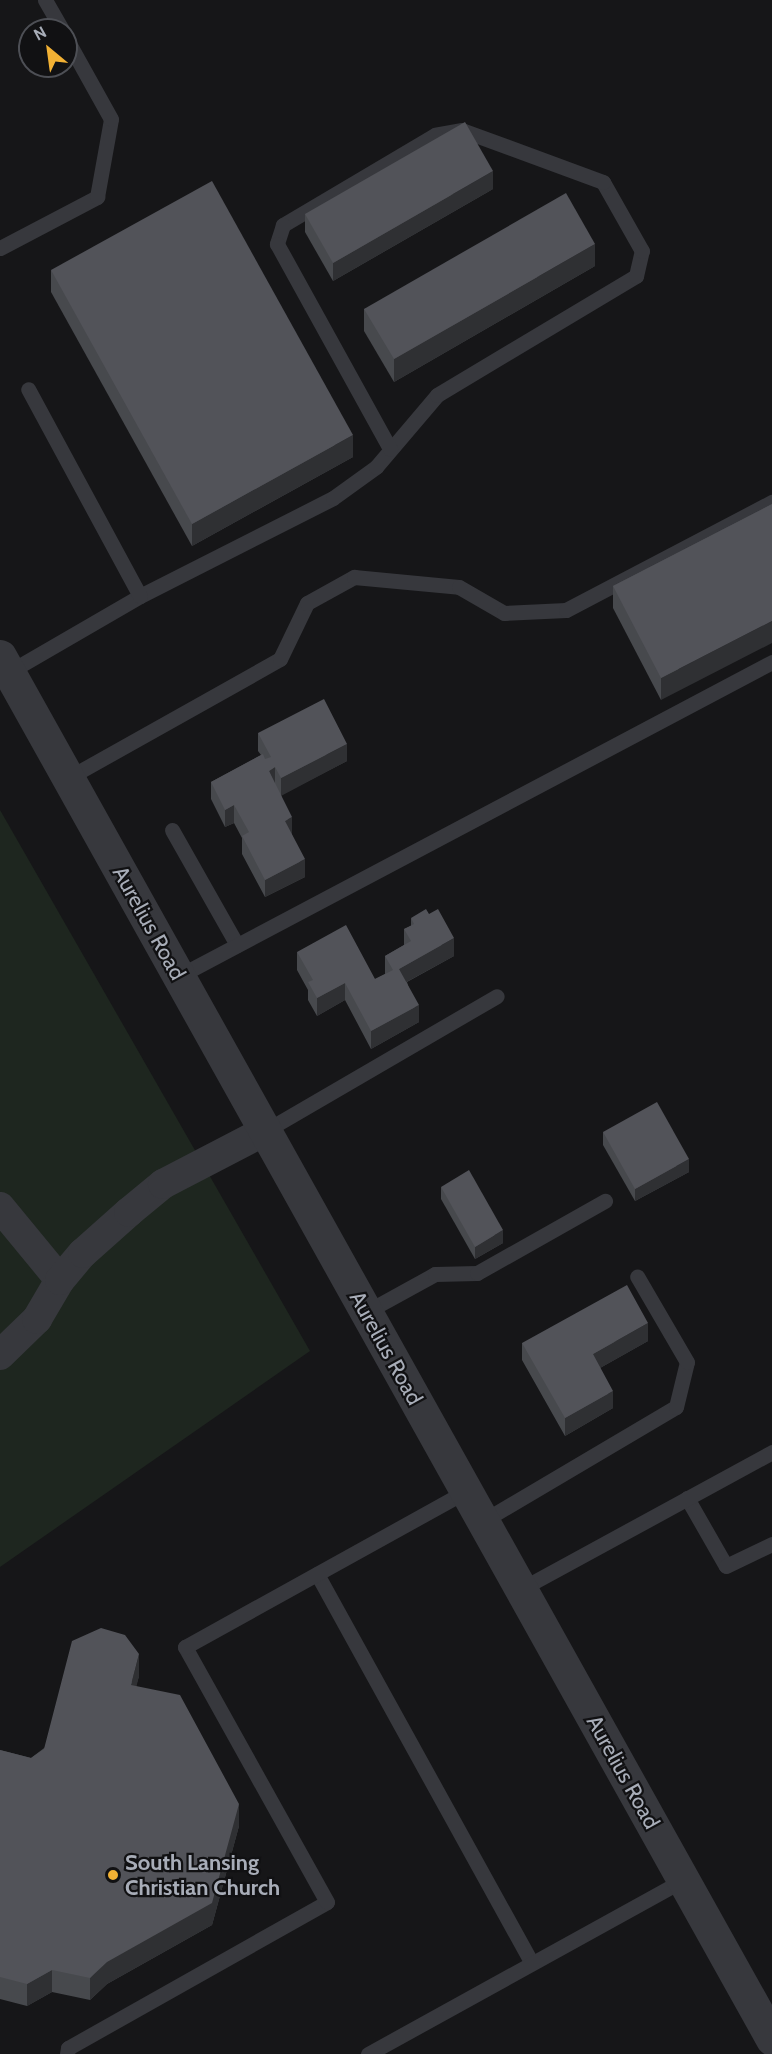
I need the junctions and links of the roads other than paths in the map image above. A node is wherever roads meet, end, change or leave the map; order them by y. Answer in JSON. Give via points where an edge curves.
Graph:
{"nodes":[{"id":1,"x":45,"y":0,"type":"edge"},
{"id":2,"x":55,"y":18,"type":"edge"},
{"id":3,"x":78,"y":60,"type":"edge"},
{"id":4,"x":0,"y":248,"type":"edge"},
{"id":5,"x":28,"y":389,"type":"dead end"},
{"id":6,"x":390,"y":449,"type":"junction"},
{"id":7,"x":772,"y":502,"type":"edge"},
{"id":8,"x":140,"y":596,"type":"junction"},
{"id":9,"x":772,"y":662,"type":"edge"},
{"id":10,"x":4,"y":664,"type":"edge"},
{"id":11,"x":68,"y":778,"type":"junction"},
{"id":12,"x":172,"y":830,"type":"dead end"},
{"id":13,"x":237,"y":945,"type":"junction"},
{"id":14,"x":179,"y":976,"type":"junction"},
{"id":15,"x":497,"y":996,"type":"dead end"},
{"id":16,"x":265,"y":1131,"type":"junction"},
{"id":17,"x":605,"y":1201,"type":"dead end"},
{"id":18,"x":0,"y":1207,"type":"edge"},
{"id":19,"x":637,"y":1276,"type":"dead end"},
{"id":20,"x":60,"y":1280,"type":"junction"},
{"id":21,"x":366,"y":1312,"type":"junction"},
{"id":22,"x":0,"y":1355,"type":"edge"},
{"id":23,"x":772,"y":1452,"type":"edge"},
{"id":24,"x":466,"y":1491,"type":"junction"},
{"id":25,"x":687,"y":1498,"type":"junction"},
{"id":26,"x":483,"y":1521,"type":"junction"},
{"id":27,"x":772,"y":1544,"type":"edge"},
{"id":28,"x":317,"y":1574,"type":"junction"},
{"id":29,"x":521,"y":1588,"type":"junction"},
{"id":30,"x":683,"y":1880,"type":"junction"},
{"id":31,"x":532,"y":1964,"type":"junction"},
{"id":32,"x":772,"y":2040,"type":"edge"},
{"id":33,"x":67,"y":2054,"type":"edge"},
{"id":34,"x":368,"y":2054,"type":"edge"}],
"edges":[{"from":1,"to":2,"type":"lane"},
{"from":3,"to":4,"type":"lane","via":[[111,119],[97,197]]},
{"from":5,"to":8,"type":"lane"},
{"from":6,"to":6,"type":"lane","via":[[437,395],[636,276],[642,251],[603,183],[462,130],[435,135],[283,225],[277,244]]},
{"from":6,"to":8,"type":"lane","via":[[376,468],[333,498]]},
{"from":7,"to":11,"type":"lane","via":[[566,610],[504,613],[459,587],[354,577],[307,603],[280,659]]},
{"from":8,"to":10,"type":"lane"},
{"from":9,"to":13,"type":"lane"},
{"from":10,"to":11,"type":"street","name":"Aurelius Road"},
{"from":11,"to":14,"type":"street","name":"Aurelius Road"},
{"from":12,"to":13,"type":"lane"},
{"from":13,"to":14,"type":"lane"},
{"from":14,"to":16,"type":"street","name":"Aurelius Road"},
{"from":15,"to":16,"type":"lane"},
{"from":16,"to":20,"type":"street","via":[[163,1184],[83,1253]]},
{"from":16,"to":21,"type":"street","name":"Aurelius Road"},
{"from":17,"to":21,"type":"lane","via":[[477,1273],[435,1274]]},
{"from":18,"to":20,"type":"street"},
{"from":19,"to":26,"type":"lane","via":[[687,1362],[676,1407]]},
{"from":20,"to":22,"type":"street","via":[[37,1319]]},
{"from":21,"to":24,"type":"street","name":"Aurelius Road"},
{"from":23,"to":25,"type":"lane"},
{"from":24,"to":26,"type":"street","name":"Aurelius Road"},
{"from":24,"to":28,"type":"lane"},
{"from":25,"to":27,"type":"lane","via":[[726,1566]]},
{"from":25,"to":29,"type":"lane"},
{"from":26,"to":29,"type":"street","name":"Aurelius Road"},
{"from":28,"to":31,"type":"lane"},
{"from":28,"to":33,"type":"lane","via":[[185,1647],[327,1902],[69,2048]]},
{"from":29,"to":30,"type":"street","name":"Aurelius Road"},
{"from":30,"to":31,"type":"lane"},
{"from":30,"to":32,"type":"street","name":"Aurelius Road"},
{"from":31,"to":34,"type":"lane"}]}
